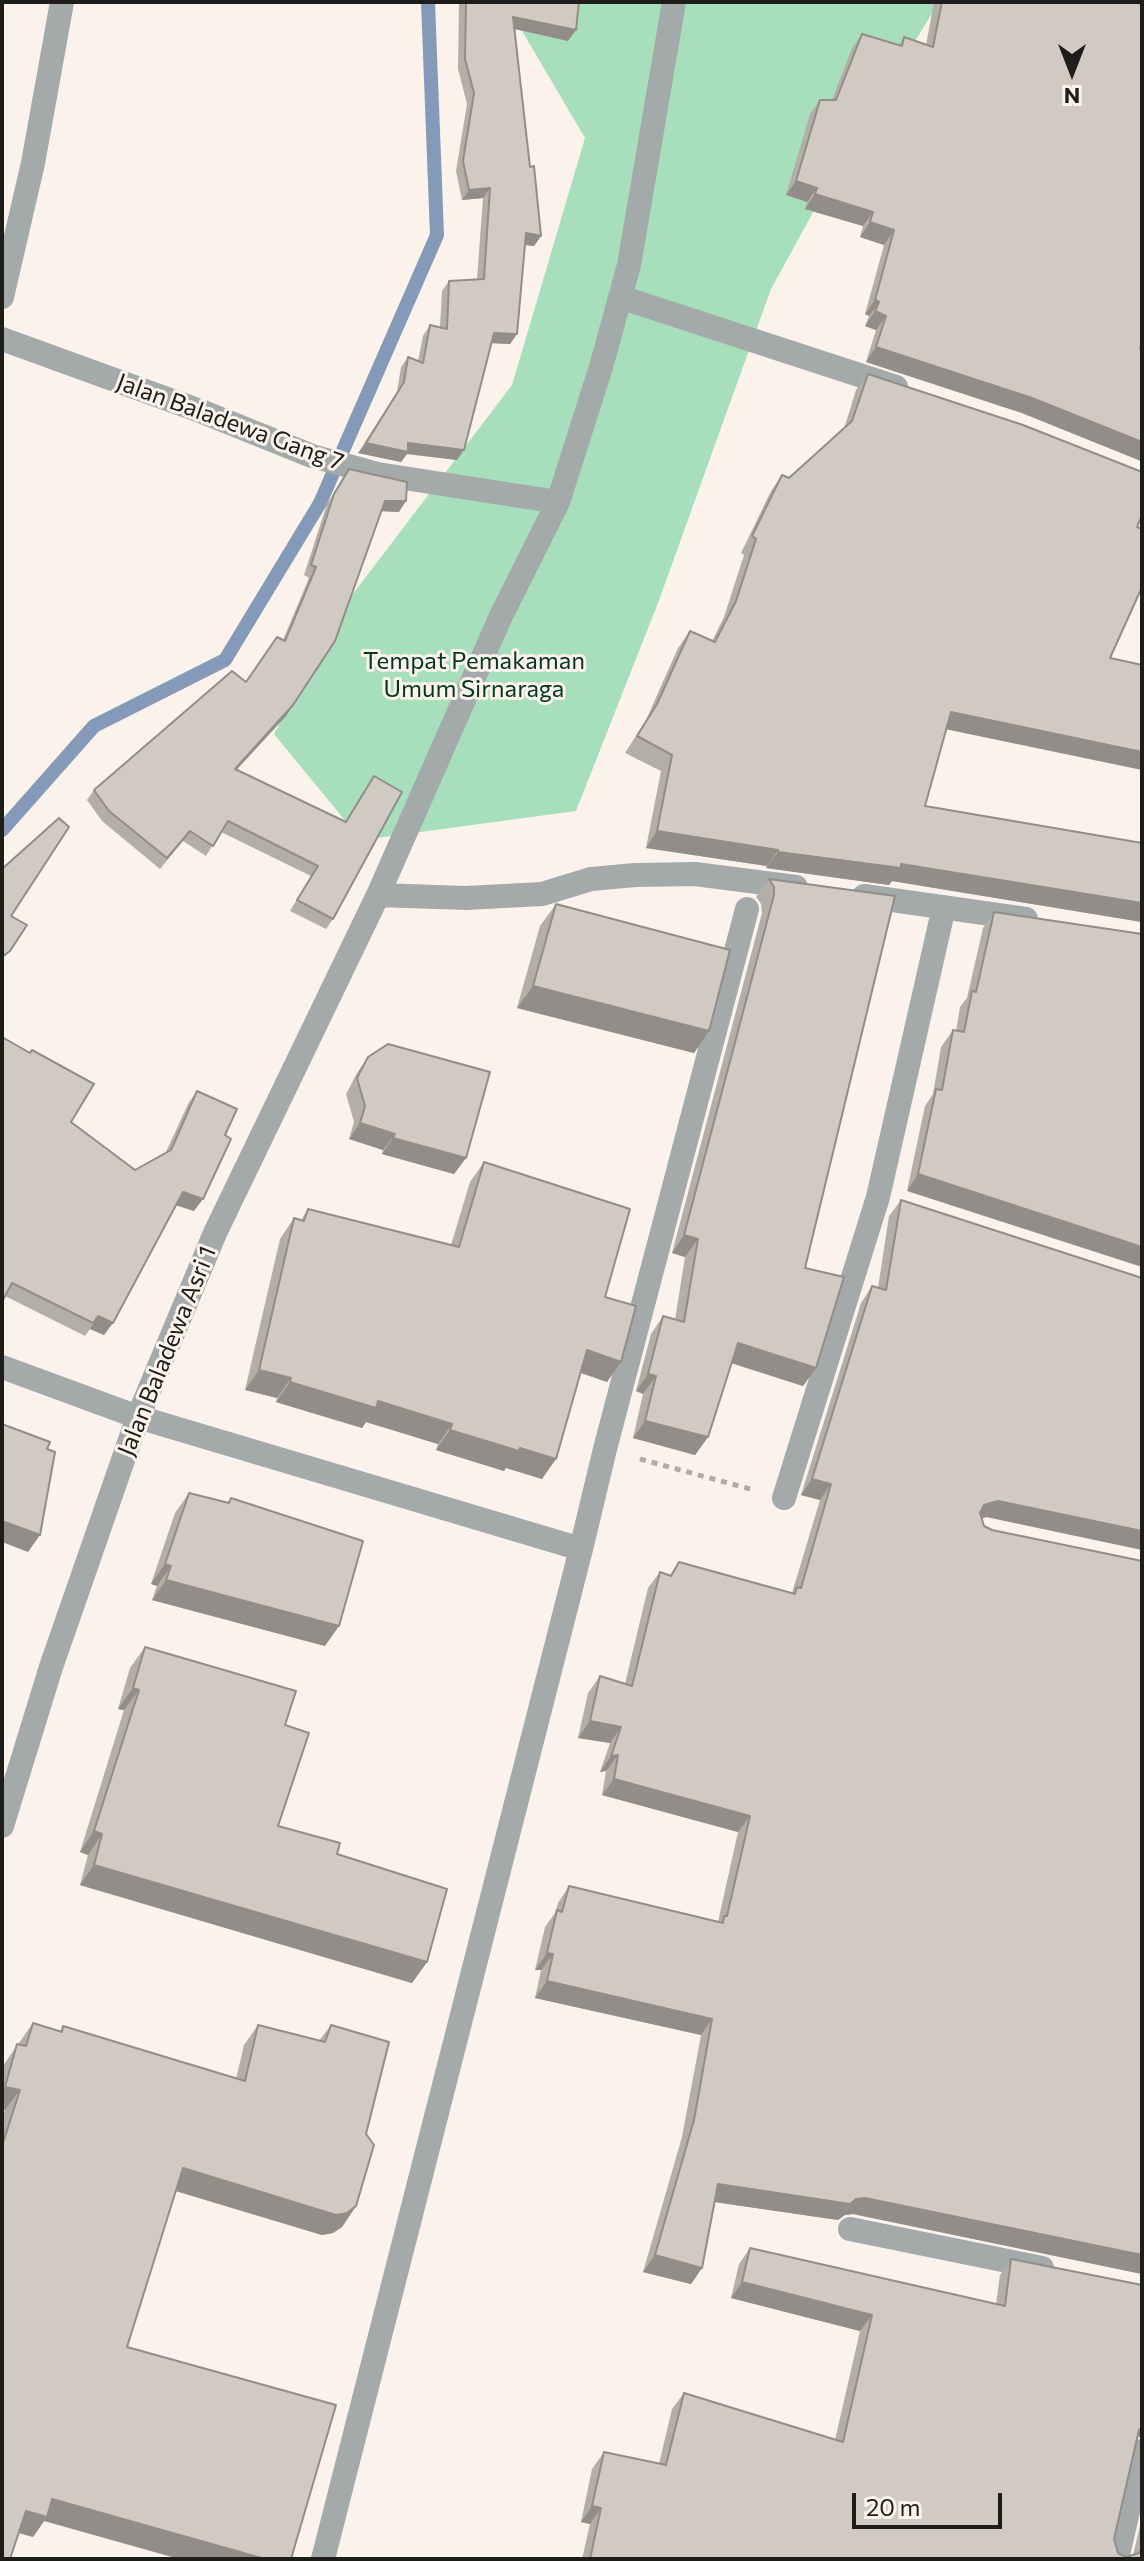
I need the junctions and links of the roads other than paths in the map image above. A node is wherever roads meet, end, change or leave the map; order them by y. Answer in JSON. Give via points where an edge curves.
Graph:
{"nodes":[{"id":1,"x":62,"y":2,"type":"edge"},
{"id":2,"x":674,"y":2,"type":"edge"},
{"id":3,"x":2,"y":297,"type":"edge"},
{"id":4,"x":620,"y":297,"type":"junction"},
{"id":5,"x":2,"y":339,"type":"edge"},
{"id":6,"x":918,"y":394,"type":"edge"},
{"id":7,"x":558,"y":502,"type":"junction"},
{"id":8,"x":378,"y":895,"type":"junction"},
{"id":9,"x":944,"y":907,"type":"junction"},
{"id":10,"x":747,"y":909,"type":"dead end"},
{"id":11,"x":1051,"y":923,"type":"edge"},
{"id":12,"x":878,"y":1197,"type":"junction"},
{"id":13,"x":906,"y":1206,"type":"edge"},
{"id":14,"x":2,"y":1367,"type":"edge"},
{"id":15,"x":138,"y":1417,"type":"junction"},
{"id":16,"x":784,"y":1498,"type":"dead end"},
{"id":17,"x":581,"y":1549,"type":"junction"},
{"id":18,"x":2,"y":1826,"type":"edge"},
{"id":19,"x":850,"y":2229,"type":"edge"},
{"id":20,"x":1065,"y":2273,"type":"edge"},
{"id":21,"x":1142,"y":2451,"type":"edge"},
{"id":22,"x":323,"y":2559,"type":"edge"},
{"id":23,"x":1117,"y":2559,"type":"edge"}],
"edges":[{"from":1,"to":3,"type":"street"},
{"from":2,"to":4,"type":"street","name":"Jalan Baladewa Asri 1"},
{"from":4,"to":6,"type":"street"},
{"from":4,"to":7,"type":"street","name":"Jalan Baladewa Asri 1"},
{"from":5,"to":7,"type":"street","name":"Jalan Baladewa Gang 7","via":[[312,456],[378,474]]},
{"from":7,"to":8,"type":"street","name":"Jalan Baladewa Asri 1","via":[[501,616]]},
{"from":8,"to":9,"type":"street","via":[[542,894],[591,879],[695,874]]},
{"from":8,"to":15,"type":"street","name":"Jalan Baladewa Asri 1","via":[[215,1233]]},
{"from":9,"to":11,"type":"street"},
{"from":9,"to":12,"type":"street"},
{"from":10,"to":17,"type":"street"},
{"from":12,"to":13,"type":"street"},
{"from":12,"to":16,"type":"street"},
{"from":14,"to":15,"type":"street"},
{"from":15,"to":17,"type":"street"},
{"from":15,"to":18,"type":"street","name":"Jalan Baladewa Asri 1"},
{"from":17,"to":22,"type":"street"},
{"from":19,"to":20,"type":"street"},
{"from":21,"to":23,"type":"street"}]}
